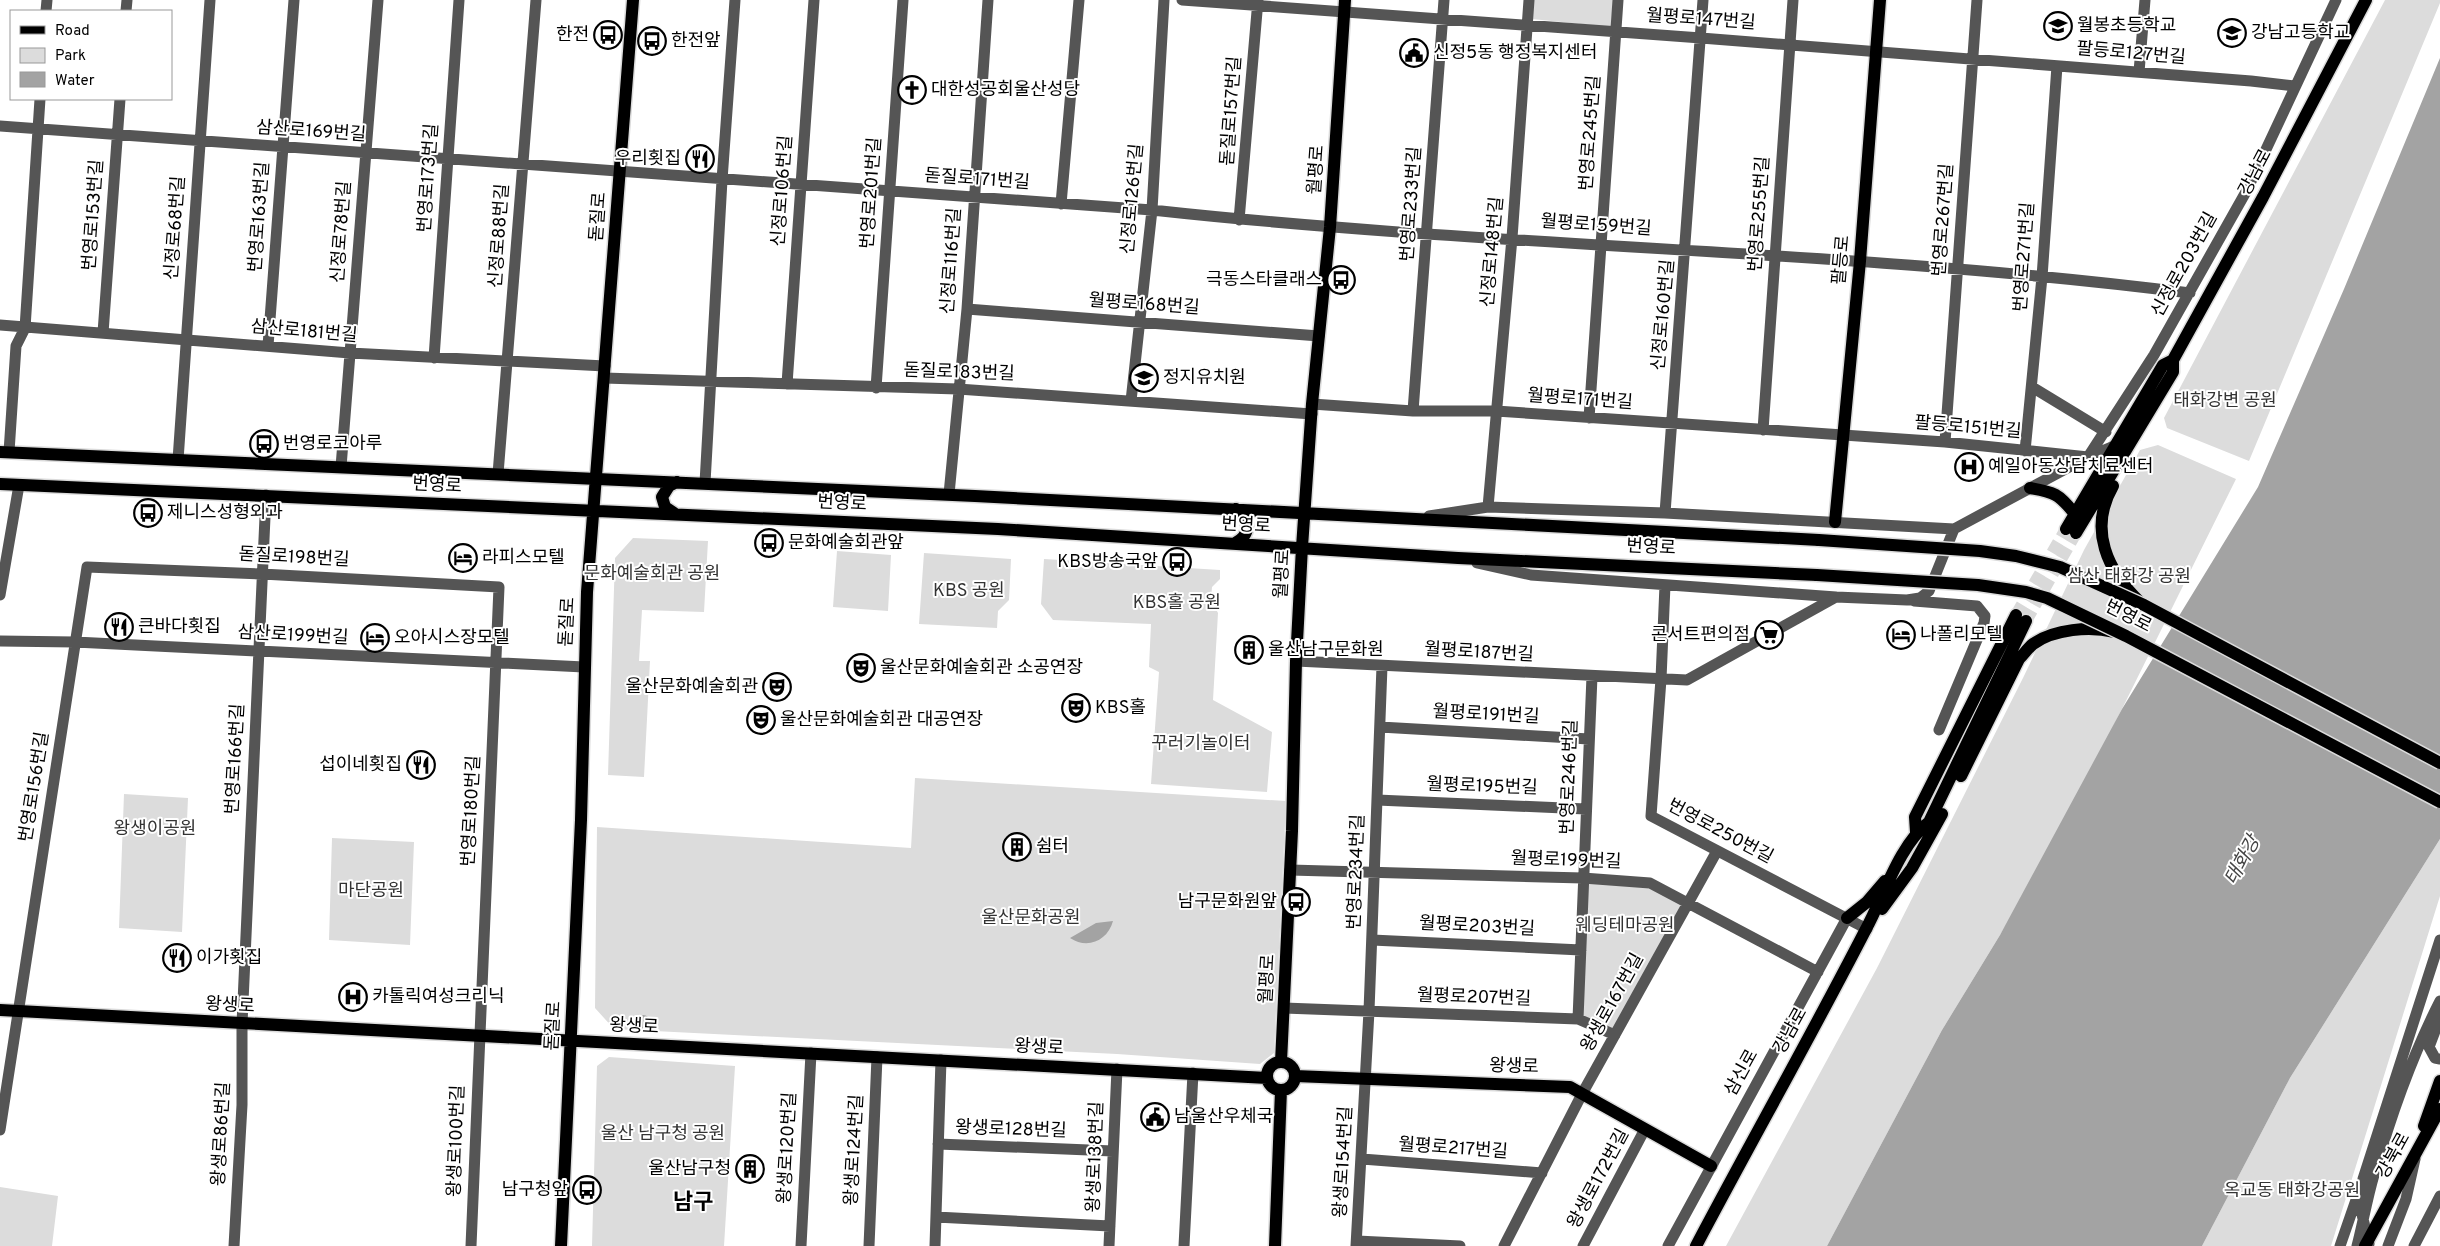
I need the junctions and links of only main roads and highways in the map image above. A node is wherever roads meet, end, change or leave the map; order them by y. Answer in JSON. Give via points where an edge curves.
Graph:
{"nodes":[{"id":1,"x":633,"y":0,"type":"edge"},
{"id":2,"x":1880,"y":0,"type":"edge"},
{"id":3,"x":2366,"y":0,"type":"edge"},
{"id":4,"x":1345,"y":6,"type":"edge"},
{"id":5,"x":2174,"y":360,"type":"junction"},
{"id":6,"x":2135,"y":434,"type":"junction"},
{"id":7,"x":4,"y":452,"type":"edge"},
{"id":8,"x":597,"y":479,"type":"junction"},
{"id":9,"x":677,"y":482,"type":"junction"},
{"id":10,"x":0,"y":484,"type":"edge"},
{"id":11,"x":2030,"y":488,"type":"road end"},
{"id":12,"x":1236,"y":509,"type":"junction"},
{"id":13,"x":594,"y":510,"type":"junction"},
{"id":14,"x":674,"y":513,"type":"junction"},
{"id":15,"x":1304,"y":513,"type":"junction"},
{"id":16,"x":2074,"y":513,"type":"junction"},
{"id":17,"x":1835,"y":522,"type":"road end"},
{"id":18,"x":1235,"y":543,"type":"junction"},
{"id":19,"x":1302,"y":547,"type":"junction"},
{"id":20,"x":2144,"y":606,"type":"junction"},
{"id":21,"x":2021,"y":618,"type":"tunnel mouth"},
{"id":22,"x":2126,"y":636,"type":"junction"},
{"id":23,"x":2440,"y":763,"type":"edge"},
{"id":24,"x":2440,"y":802,"type":"edge"},
{"id":25,"x":1900,"y":861,"type":"junction"},
{"id":26,"x":1848,"y":918,"type":"road end"},
{"id":27,"x":1867,"y":929,"type":"junction"},
{"id":28,"x":0,"y":1010,"type":"edge"},
{"id":29,"x":570,"y":1042,"type":"junction"},
{"id":30,"x":1281,"y":1062,"type":"junction"},
{"id":31,"x":1295,"y":1076,"type":"junction"},
{"id":32,"x":1267,"y":1078,"type":"junction"},
{"id":33,"x":2440,"y":1081,"type":"edge"},
{"id":34,"x":1281,"y":1090,"type":"junction"},
{"id":35,"x":2440,"y":1109,"type":"edge"},
{"id":36,"x":2440,"y":1126,"type":"edge"},
{"id":37,"x":2417,"y":1150,"type":"junction"},
{"id":38,"x":1711,"y":1166,"type":"road end"},
{"id":39,"x":2367,"y":1244,"type":"edge"},
{"id":40,"x":561,"y":1246,"type":"edge"},
{"id":41,"x":1275,"y":1246,"type":"edge"},
{"id":42,"x":1696,"y":1246,"type":"edge"}],
"edges":[{"from":1,"to":8,"type":"main road","name":"돋질로"},
{"from":2,"to":17,"type":"main road","name":"팔등로"},
{"from":3,"to":5,"type":"main road","name":"강남로"},
{"from":4,"to":15,"type":"main road","name":"월평로","via":[[1330,227]]},
{"from":5,"to":6,"type":"main road","name":"강남로","via":[[2173,372]]},
{"from":5,"to":16,"type":"main road","name":"강남로","via":[[2163,366]]},
{"from":6,"to":16,"type":"main road","name":"강남로","via":[[2071,531]]},
{"from":6,"to":20,"type":"main road","via":[[2132,455],[2108,496],[2100,531],[2103,545],[2124,584]]},
{"from":7,"to":8,"type":"main road","name":"번영로"},
{"from":8,"to":9,"type":"main road","name":"번영로"},
{"from":8,"to":13,"type":"main road","name":"돋질로"},
{"from":9,"to":12,"type":"main road","name":"번영로"},
{"from":9,"to":14,"type":"main road","via":[[669,486],[662,497],[665,508]]},
{"from":10,"to":13,"type":"main road","name":"번영로"},
{"from":11,"to":16,"type":"main road","via":[[2054,493]]},
{"from":12,"to":15,"type":"main road","name":"번영로"},
{"from":12,"to":18,"type":"main road","via":[[1243,514],[1248,527],[1246,534]]},
{"from":13,"to":14,"type":"main road","name":"번영로"},
{"from":13,"to":29,"type":"main road","name":"돋질로","via":[[587,592],[581,820]]},
{"from":14,"to":18,"type":"main road","name":"번영로"},
{"from":15,"to":19,"type":"main road","name":"월평로"},
{"from":15,"to":20,"type":"main road","name":"번영로","bridge":true,"via":[[1940,547],[2016,556],[2060,568]]},
{"from":18,"to":19,"type":"main road","name":"번영로"},
{"from":19,"to":22,"type":"main road","name":"번영로","bridge":true,"via":[[1458,558],[1817,574],[2008,588],[2047,598]]},
{"from":19,"to":30,"type":"main road","name":"월평로"},
{"from":20,"to":23,"type":"main road","name":"번영로","bridge":true},
{"from":21,"to":25,"type":"main road","name":"강남로","via":[[1915,817],[1916,832]]},
{"from":22,"to":24,"type":"main road","name":"번영로","bridge":true},
{"from":22,"to":27,"type":"main road","bridge":true,"via":[[2098,629],[2063,632],[2032,645],[2019,659],[1934,831],[1912,868]]},
{"from":25,"to":26,"type":"main road","via":[[1871,897]]},
{"from":25,"to":27,"type":"main road","name":"강남로"},
{"from":27,"to":42,"type":"main road","name":"강남로"},
{"from":28,"to":29,"type":"main road","name":"왕생로"},
{"from":29,"to":32,"type":"main road","name":"왕생로"},
{"from":29,"to":40,"type":"main road","name":"돋질로"},
{"from":30,"to":31,"type":"main road","via":[[1290,1064]]},
{"from":30,"to":32,"type":"main road","via":[[1270,1068]]},
{"from":31,"to":34,"type":"main road","via":[[1292,1085]]},
{"from":31,"to":38,"type":"main road","name":"왕생로","via":[[1570,1087]]},
{"from":32,"to":34,"type":"main road","via":[[1271,1086]]},
{"from":33,"to":37,"type":"main road"},
{"from":34,"to":41,"type":"main road"},
{"from":35,"to":37,"type":"main road","name":"강북로"},
{"from":36,"to":37,"type":"main road"},
{"from":37,"to":39,"type":"main road","name":"강북로"}]}
